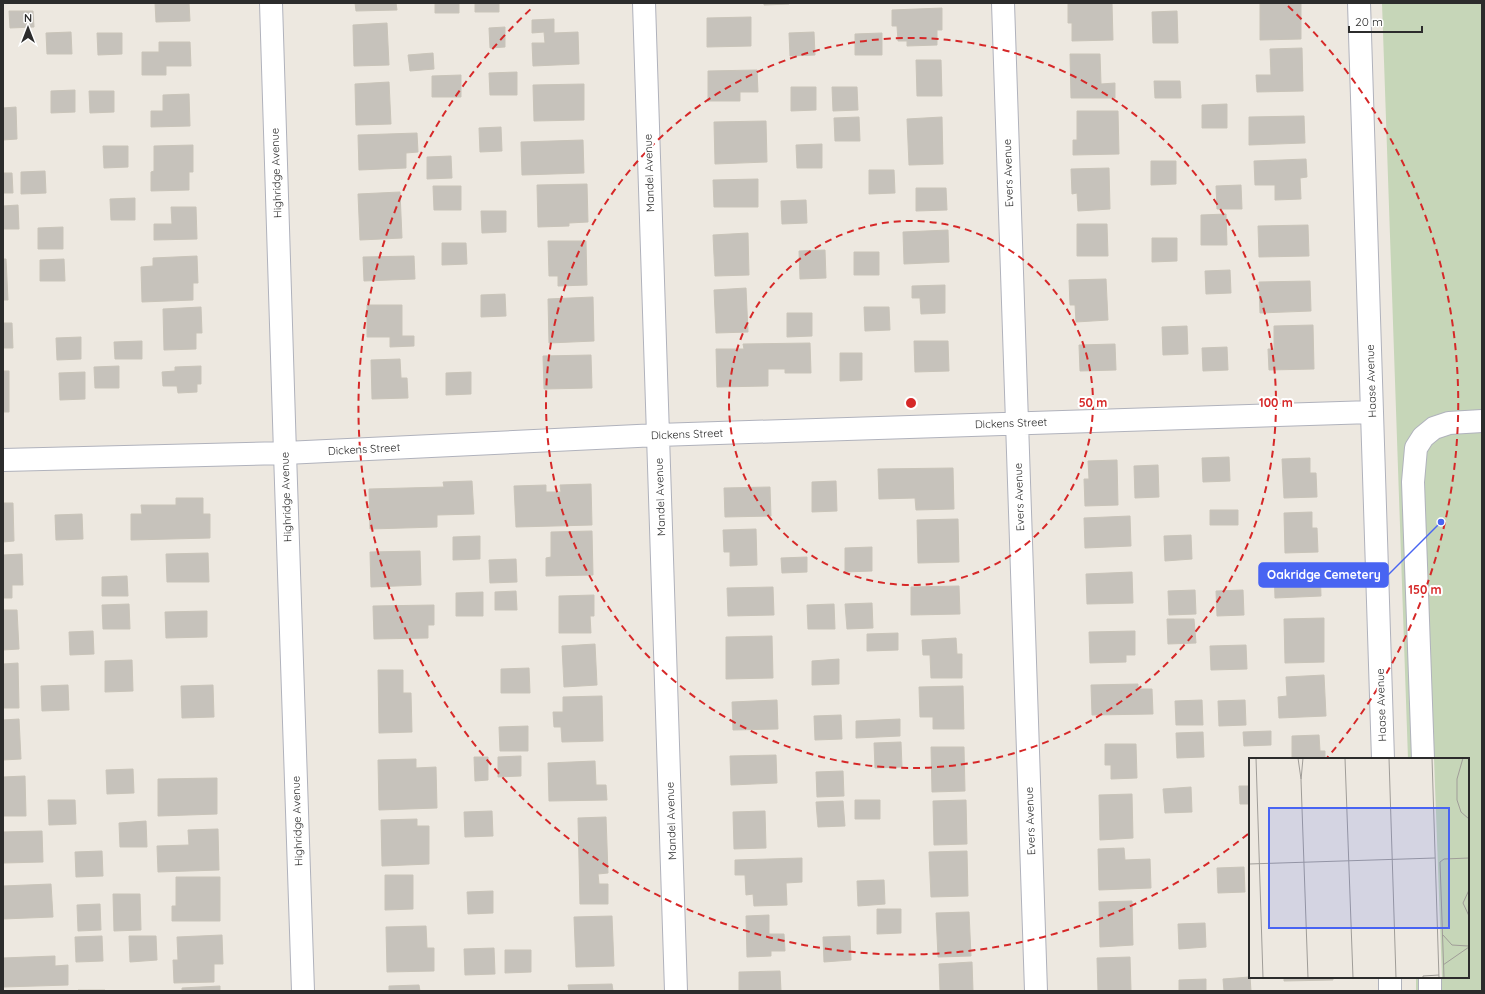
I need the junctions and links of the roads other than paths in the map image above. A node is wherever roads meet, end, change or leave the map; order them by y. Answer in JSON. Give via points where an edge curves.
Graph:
{"nodes":[{"id":1,"x":272,"y":3,"type":"edge"},
{"id":2,"x":644,"y":3,"type":"edge"},
{"id":3,"x":1003,"y":3,"type":"edge"},
{"id":4,"x":1359,"y":3,"type":"edge"},
{"id":5,"x":1372,"y":412,"type":"junction"},
{"id":6,"x":1482,"y":421,"type":"edge"},
{"id":7,"x":1016,"y":422,"type":"junction"},
{"id":8,"x":658,"y":435,"type":"junction"},
{"id":9,"x":285,"y":453,"type":"junction"},
{"id":10,"x":3,"y":460,"type":"edge"},
{"id":11,"x":1383,"y":758,"type":"edge"},
{"id":12,"x":1422,"y":758,"type":"edge"},
{"id":13,"x":1390,"y":978,"type":"edge"},
{"id":14,"x":1430,"y":978,"type":"edge"},
{"id":15,"x":303,"y":991,"type":"edge"},
{"id":16,"x":676,"y":991,"type":"edge"},
{"id":17,"x":1036,"y":991,"type":"edge"},
{"id":18,"x":1390,"y":991,"type":"edge"},
{"id":19,"x":1430,"y":991,"type":"edge"}],
"edges":[{"from":1,"to":9,"type":"street","name":"Highridge Avenue"},
{"from":2,"to":8,"type":"street","name":"Mandel Avenue"},
{"from":3,"to":7,"type":"street","name":"Evers Avenue"},
{"from":4,"to":5,"type":"street","name":"Haase Avenue"},
{"from":5,"to":7,"type":"street","name":"Dickens Street"},
{"from":5,"to":11,"type":"street","name":"Haase Avenue"},
{"from":6,"to":12,"type":"street","via":[[1449,423],[1434,428],[1423,437],[1416,448],[1413,482]]},
{"from":7,"to":8,"type":"street","name":"Dickens Street"},
{"from":7,"to":17,"type":"street","name":"Evers Avenue"},
{"from":8,"to":9,"type":"street","name":"Dickens Street"},
{"from":8,"to":16,"type":"street","name":"Mandel Avenue"},
{"from":9,"to":10,"type":"street","name":"Dickens Street"},
{"from":9,"to":15,"type":"street","name":"Highridge Avenue"},
{"from":13,"to":18,"type":"street"},
{"from":14,"to":19,"type":"street"}]}
